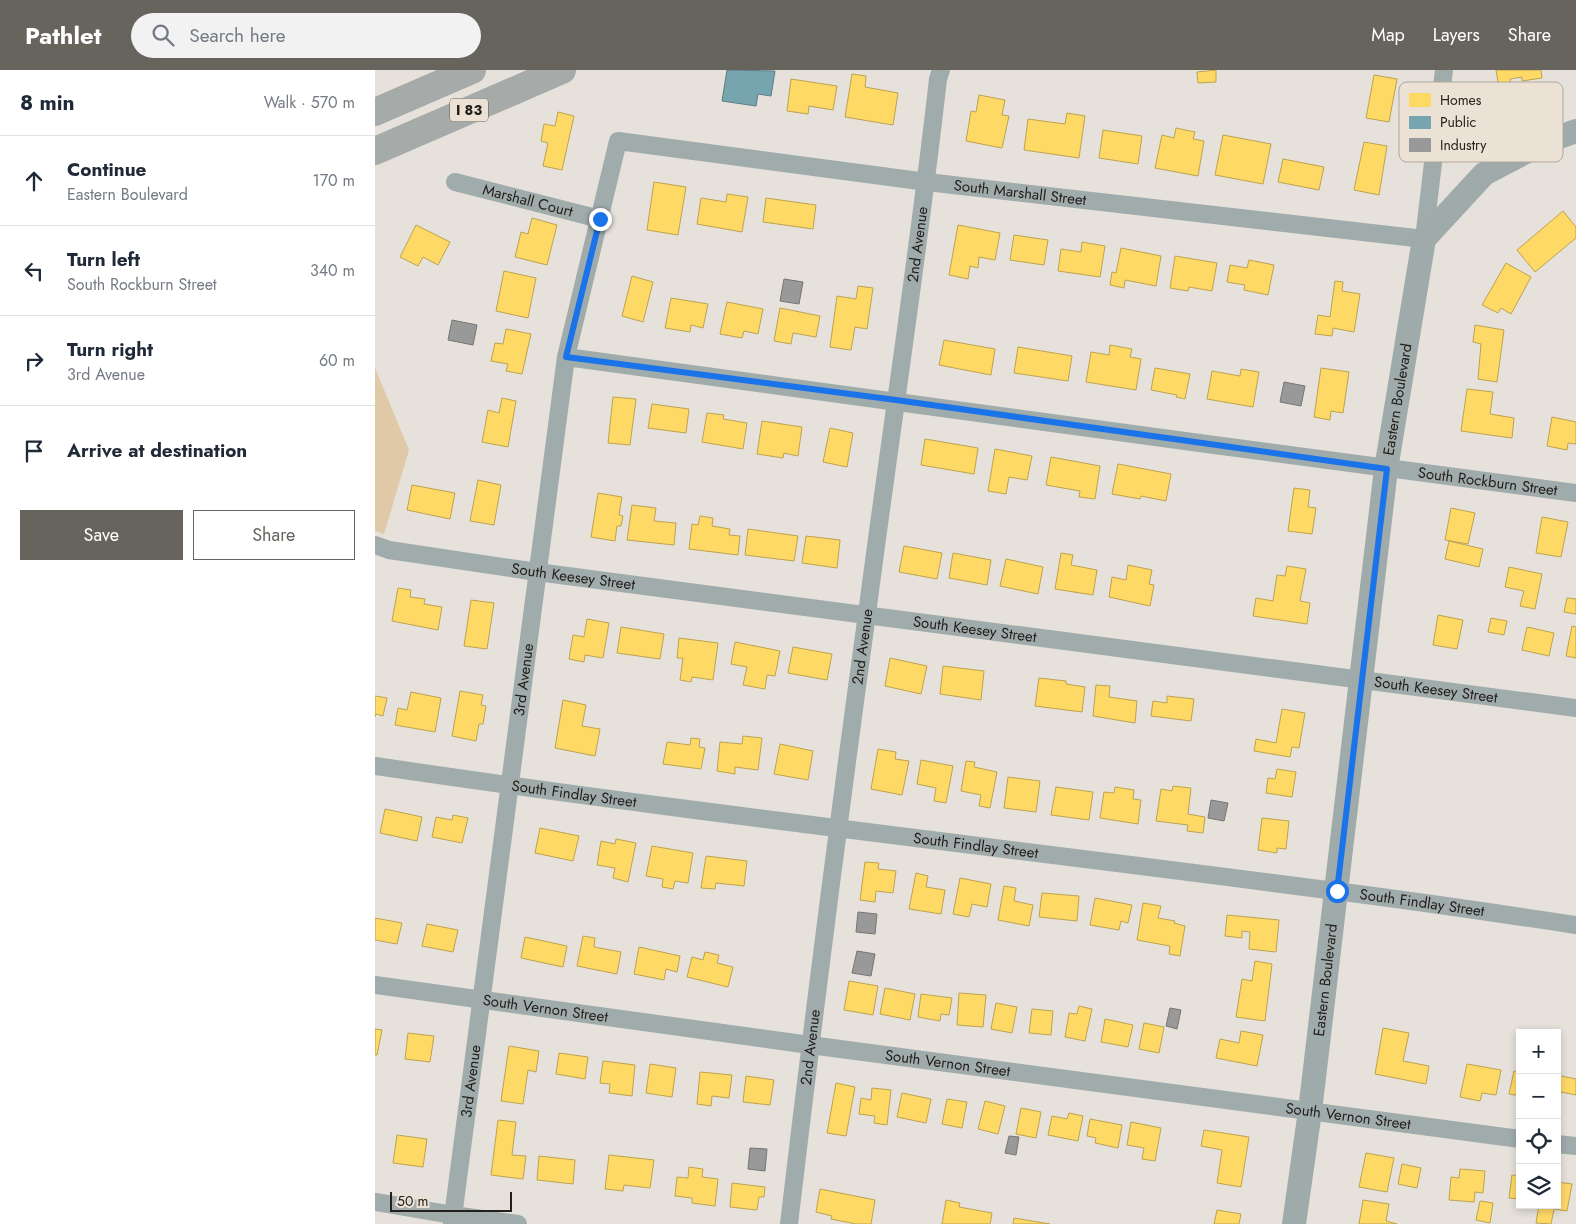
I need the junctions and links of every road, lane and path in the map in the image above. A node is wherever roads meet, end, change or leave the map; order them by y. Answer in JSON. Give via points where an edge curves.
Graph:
{"nodes":[{"id":1,"x":472,"y":70,"type":"edge"},
{"id":2,"x":562,"y":70,"type":"edge"},
{"id":3,"x":941,"y":70,"type":"edge"},
{"id":4,"x":375,"y":112,"type":"edge"},
{"id":5,"x":1576,"y":131,"type":"edge"},
{"id":6,"x":1563,"y":136,"type":"edge"},
{"id":7,"x":619,"y":141,"type":"joint"},
{"id":8,"x":375,"y":151,"type":"edge"},
{"id":9,"x":1433,"y":162,"type":"edge"},
{"id":10,"x":1507,"y":162,"type":"edge"},
{"id":11,"x":455,"y":182,"type":"dead end"},
{"id":12,"x":927,"y":182,"type":"junction"},
{"id":13,"x":600,"y":219,"type":"junction"},
{"id":14,"x":1424,"y":239,"type":"junction"},
{"id":15,"x":566,"y":357,"type":"junction"},
{"id":16,"x":896,"y":400,"type":"junction"},
{"id":17,"x":1387,"y":469,"type":"junction"},
{"id":18,"x":1576,"y":493,"type":"edge"},
{"id":19,"x":375,"y":546,"type":"edge"},
{"id":20,"x":537,"y":572,"type":"junction"},
{"id":21,"x":866,"y":615,"type":"junction"},
{"id":22,"x":1362,"y":680,"type":"junction"},
{"id":23,"x":1576,"y":708,"type":"edge"},
{"id":24,"x":375,"y":766,"type":"edge"},
{"id":25,"x":509,"y":786,"type":"junction"},
{"id":26,"x":839,"y":829,"type":"junction"},
{"id":27,"x":1337,"y":891,"type":"junction"},
{"id":28,"x":1576,"y":924,"type":"edge"},
{"id":29,"x":375,"y":985,"type":"edge"},
{"id":30,"x":481,"y":1001,"type":"junction"},
{"id":31,"x":810,"y":1045,"type":"junction"},
{"id":32,"x":1310,"y":1111,"type":"junction"},
{"id":33,"x":1516,"y":1138,"type":"edge"},
{"id":34,"x":1561,"y":1144,"type":"edge"},
{"id":35,"x":1576,"y":1146,"type":"edge"},
{"id":36,"x":375,"y":1202,"type":"edge"},
{"id":37,"x":453,"y":1220,"type":"edge"},
{"id":38,"x":518,"y":1224,"type":"edge"},
{"id":39,"x":789,"y":1224,"type":"edge"},
{"id":40,"x":1294,"y":1224,"type":"edge"}],
"edges":[{"from":1,"to":4,"type":"highway","number":"I 83"},
{"from":2,"to":8,"type":"highway","number":"I 83"},
{"from":3,"to":12,"type":"street","name":"2nd Avenue"},
{"from":5,"to":6,"type":"street"},
{"from":7,"to":12,"type":"street","name":"South Marshall Street"},
{"from":7,"to":13,"type":"street","name":"3rd Avenue"},
{"from":9,"to":14,"type":"street"},
{"from":10,"to":14,"type":"street","via":[[1484,174]]},
{"from":11,"to":13,"type":"street","name":"Marshall Court"},
{"from":12,"to":14,"type":"street","name":"South Marshall Street"},
{"from":12,"to":16,"type":"street","name":"2nd Avenue"},
{"from":13,"to":15,"type":"street","name":"3rd Avenue"},
{"from":14,"to":17,"type":"street","name":"Eastern Boulevard"},
{"from":15,"to":16,"type":"street","name":"South Rockburn Street"},
{"from":15,"to":20,"type":"street","name":"3rd Avenue"},
{"from":16,"to":17,"type":"street","name":"South Rockburn Street"},
{"from":16,"to":21,"type":"street","name":"2nd Avenue"},
{"from":17,"to":18,"type":"street","name":"South Rockburn Street"},
{"from":17,"to":22,"type":"street","name":"Eastern Boulevard"},
{"from":19,"to":20,"type":"street","name":"South Keesey Street"},
{"from":20,"to":21,"type":"street","name":"South Keesey Street"},
{"from":20,"to":25,"type":"street","name":"3rd Avenue"},
{"from":21,"to":22,"type":"street","name":"South Keesey Street"},
{"from":21,"to":26,"type":"street","name":"2nd Avenue"},
{"from":22,"to":23,"type":"street","name":"South Keesey Street"},
{"from":22,"to":27,"type":"street","name":"Eastern Boulevard"},
{"from":24,"to":25,"type":"street","name":"South Findlay Street"},
{"from":25,"to":26,"type":"street","name":"South Findlay Street"},
{"from":25,"to":30,"type":"street","name":"3rd Avenue"},
{"from":26,"to":27,"type":"street","name":"South Findlay Street"},
{"from":26,"to":31,"type":"street","name":"2nd Avenue"},
{"from":27,"to":28,"type":"street","name":"South Findlay Street"},
{"from":27,"to":32,"type":"street","name":"Eastern Boulevard"},
{"from":29,"to":30,"type":"street","name":"South Vernon Street"},
{"from":30,"to":31,"type":"street","name":"South Vernon Street"},
{"from":30,"to":37,"type":"street","name":"3rd Avenue"},
{"from":31,"to":32,"type":"street","name":"South Vernon Street"},
{"from":31,"to":39,"type":"street","name":"2nd Avenue"},
{"from":32,"to":33,"type":"street","name":"South Vernon Street"},
{"from":32,"to":40,"type":"street","name":"Eastern Boulevard"},
{"from":34,"to":35,"type":"street"},
{"from":36,"to":37,"type":"street"},
{"from":37,"to":38,"type":"street"}]}
